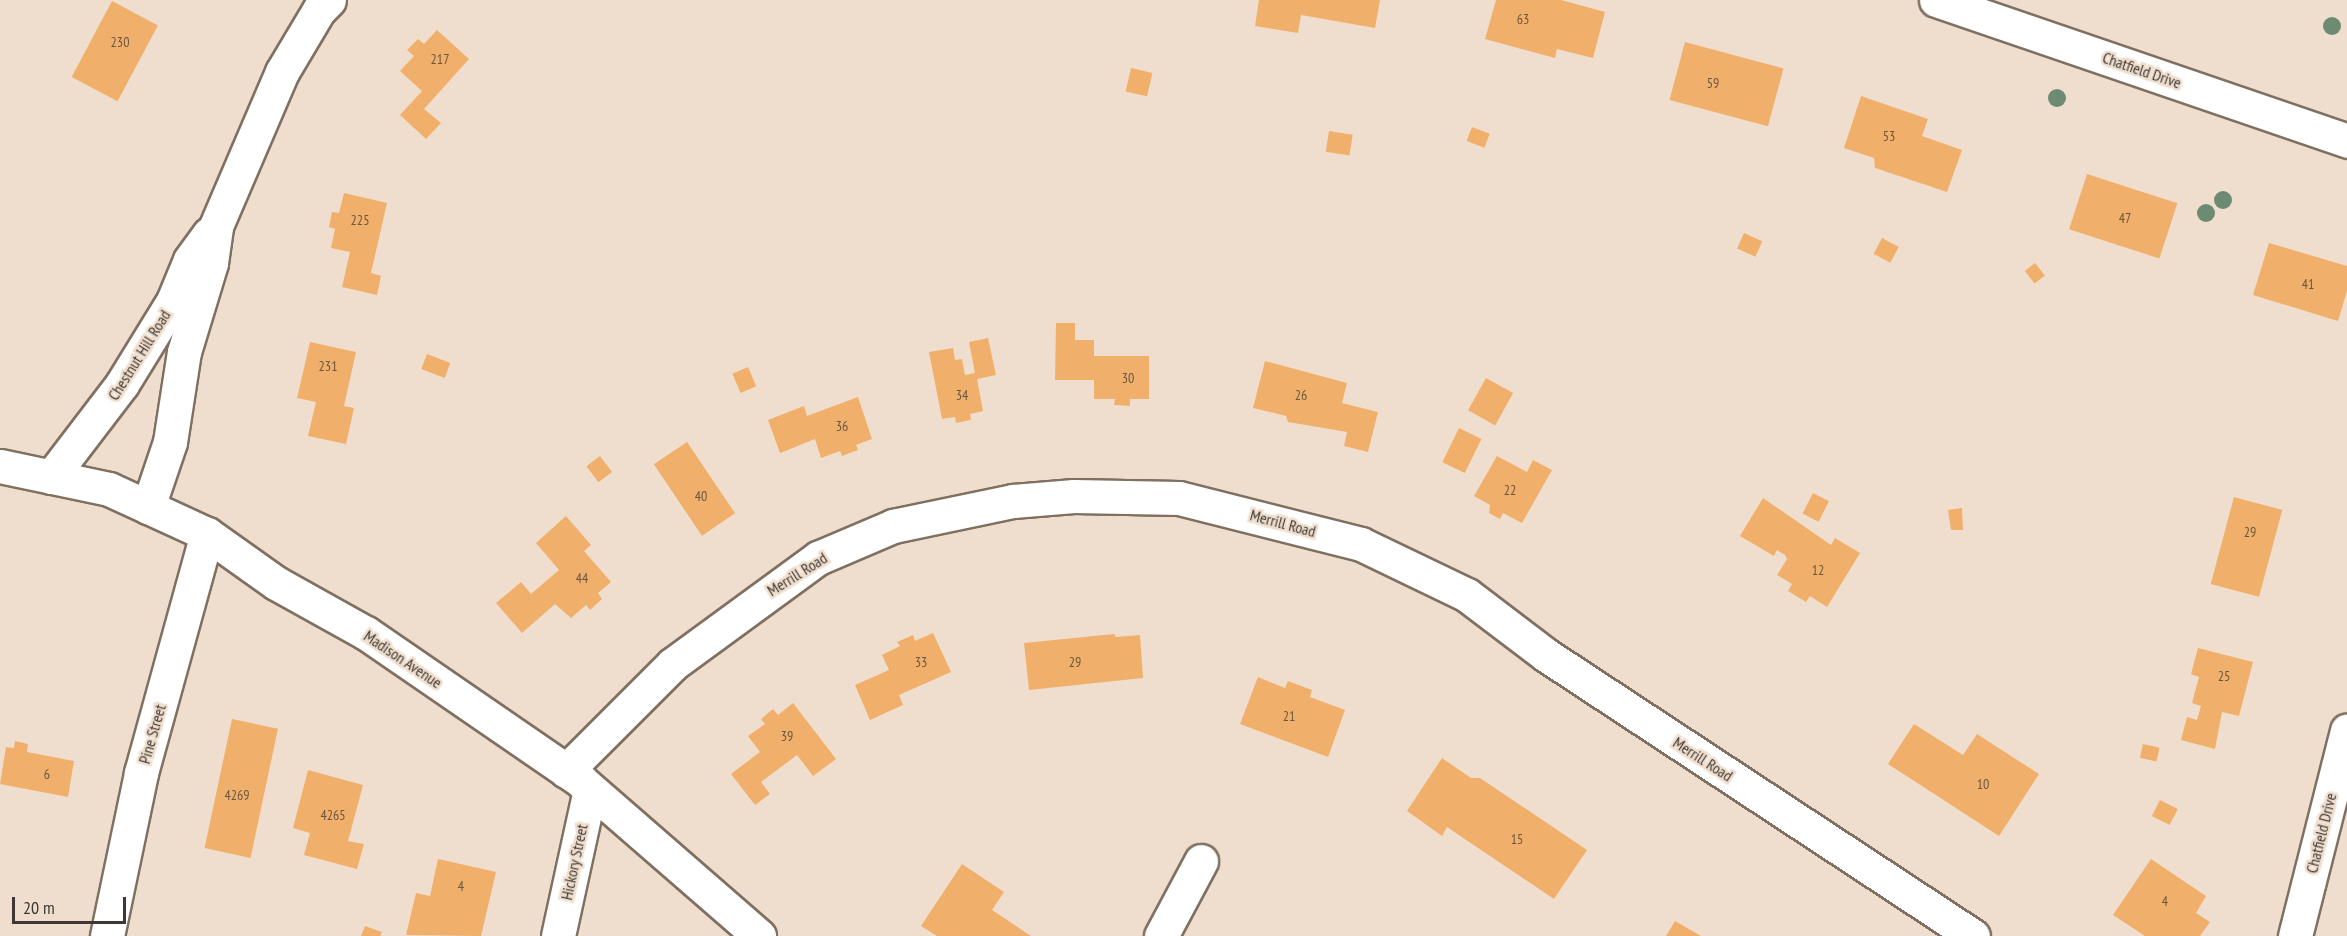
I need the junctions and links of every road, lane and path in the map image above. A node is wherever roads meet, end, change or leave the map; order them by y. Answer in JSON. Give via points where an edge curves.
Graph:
{"nodes":[{"id":1,"x":329,"y":0,"type":"edge"},
{"id":2,"x":1936,"y":0,"type":"edge"},
{"id":3,"x":2347,"y":141,"type":"edge"},
{"id":4,"x":216,"y":226,"type":"junction"},
{"id":5,"x":0,"y":466,"type":"edge"},
{"id":6,"x":51,"y":477,"type":"junction"},
{"id":7,"x":148,"y":507,"type":"junction"},
{"id":8,"x":207,"y":534,"type":"junction"},
{"id":9,"x":2347,"y":730,"type":"edge"},
{"id":10,"x":578,"y":780,"type":"junction"},
{"id":11,"x":1201,"y":861,"type":"dead end"},
{"id":12,"x":107,"y":936,"type":"edge"},
{"id":13,"x":558,"y":936,"type":"edge"},
{"id":14,"x":759,"y":936,"type":"edge"},
{"id":15,"x":1161,"y":936,"type":"edge"},
{"id":16,"x":1973,"y":936,"type":"edge"},
{"id":17,"x":2295,"y":936,"type":"edge"}],
"edges":[{"from":1,"to":4,"type":"street","name":"Chestnut Hill Road","via":[[282,72]]},
{"from":2,"to":3,"type":"street","name":"Chatfield Drive"},
{"from":4,"to":6,"type":"street","name":"Chestnut Hill Road","via":[[190,260],[172,302],[122,384]]},
{"from":4,"to":7,"type":"street","name":"Chestnut Hill Road","via":[[212,263],[184,352],[170,442]]},
{"from":5,"to":6,"type":"street","name":"Madison Avenue"},
{"from":6,"to":7,"type":"street","name":"Madison Avenue","via":[[109,489]]},
{"from":7,"to":8,"type":"street","name":"Madison Avenue"},
{"from":8,"to":10,"type":"street","name":"Madison Avenue","via":[[276,583],[366,633]]},
{"from":8,"to":12,"type":"street","name":"Pine Street","via":[[141,773]]},
{"from":9,"to":17,"type":"street","name":"Chatfield Drive"},
{"from":10,"to":13,"type":"street","name":"Hickory Street"},
{"from":10,"to":14,"type":"street","name":"Madison Avenue"},
{"from":10,"to":16,"type":"street","name":"Merrill Road","via":[[673,664],[818,558],[893,526],[1013,501],[1074,496],[1179,498],[1361,544],[1467,595],[1546,655]]},
{"from":11,"to":15,"type":"street"}]}
